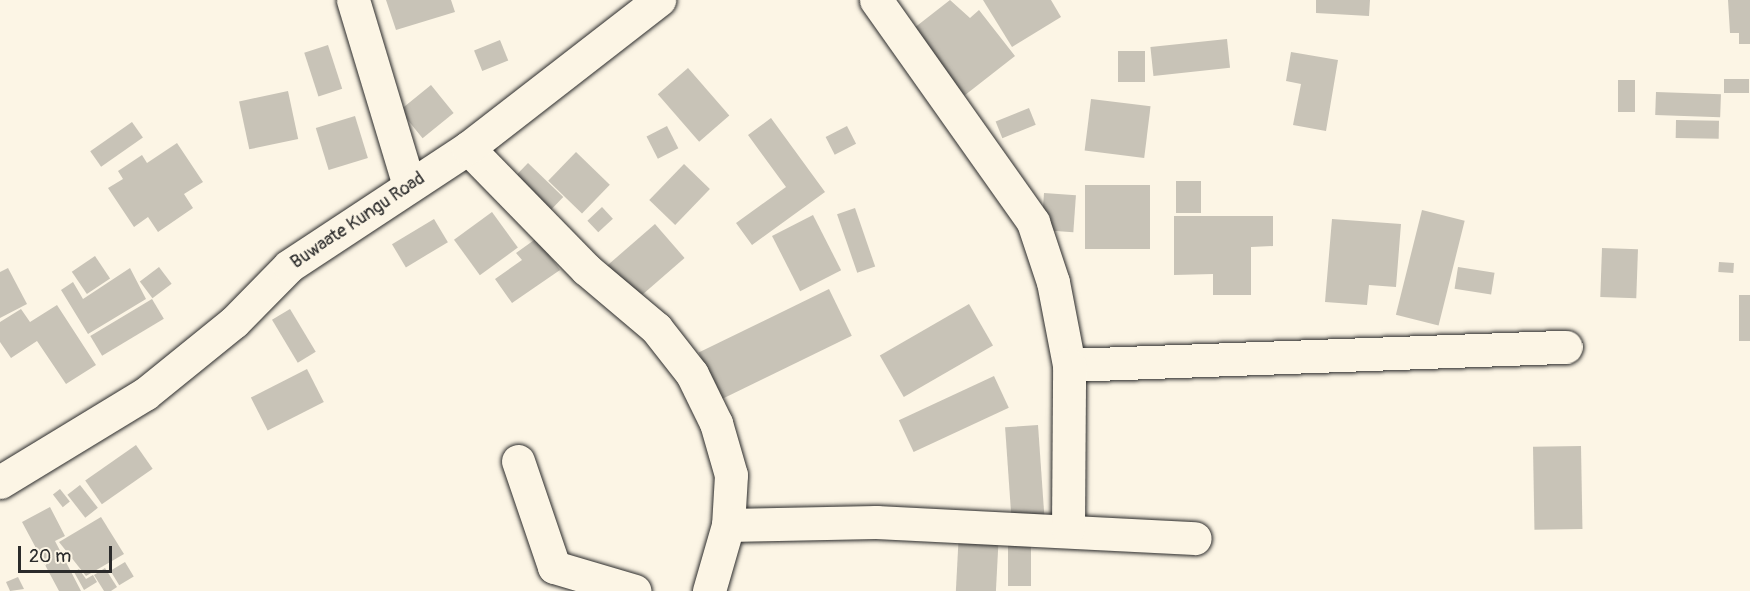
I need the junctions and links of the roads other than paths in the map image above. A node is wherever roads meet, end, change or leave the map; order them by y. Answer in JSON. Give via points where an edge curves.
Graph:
{"nodes":[{"id":1,"x":353,"y":0,"type":"edge"},
{"id":2,"x":659,"y":0,"type":"edge"},
{"id":3,"x":876,"y":0,"type":"edge"},
{"id":4,"x":468,"y":148,"type":"junction"},
{"id":5,"x":409,"y":185,"type":"junction"},
{"id":6,"x":1566,"y":347,"type":"dead end"},
{"id":7,"x":1069,"y":365,"type":"junction"},
{"id":8,"x":518,"y":461,"type":"dead end"},
{"id":9,"x":0,"y":482,"type":"edge"},
{"id":10,"x":728,"y":525,"type":"junction"},
{"id":11,"x":1068,"y":528,"type":"junction"},
{"id":12,"x":1195,"y":538,"type":"dead end"},
{"id":13,"x":635,"y":591,"type":"edge"},
{"id":14,"x":709,"y":591,"type":"edge"}],
"edges":[{"from":1,"to":5,"type":"street"},
{"from":2,"to":4,"type":"street","name":"Buwaate Kungu Road"},
{"from":3,"to":7,"type":"street","via":[[1033,222],[1053,282]]},
{"from":4,"to":5,"type":"street","name":"Buwaate Kungu Road"},
{"from":4,"to":10,"type":"street","via":[[586,269],[656,328],[692,374],[716,423],[731,475]]},
{"from":5,"to":9,"type":"street","name":"Buwaate Kungu Road","via":[[289,266],[234,322],[145,394]]},
{"from":6,"to":7,"type":"street"},
{"from":7,"to":11,"type":"street"},
{"from":8,"to":13,"type":"street","via":[[554,567]]},
{"from":10,"to":11,"type":"street","via":[[876,522],[999,531]]},
{"from":10,"to":14,"type":"street"},
{"from":11,"to":12,"type":"street"}]}
